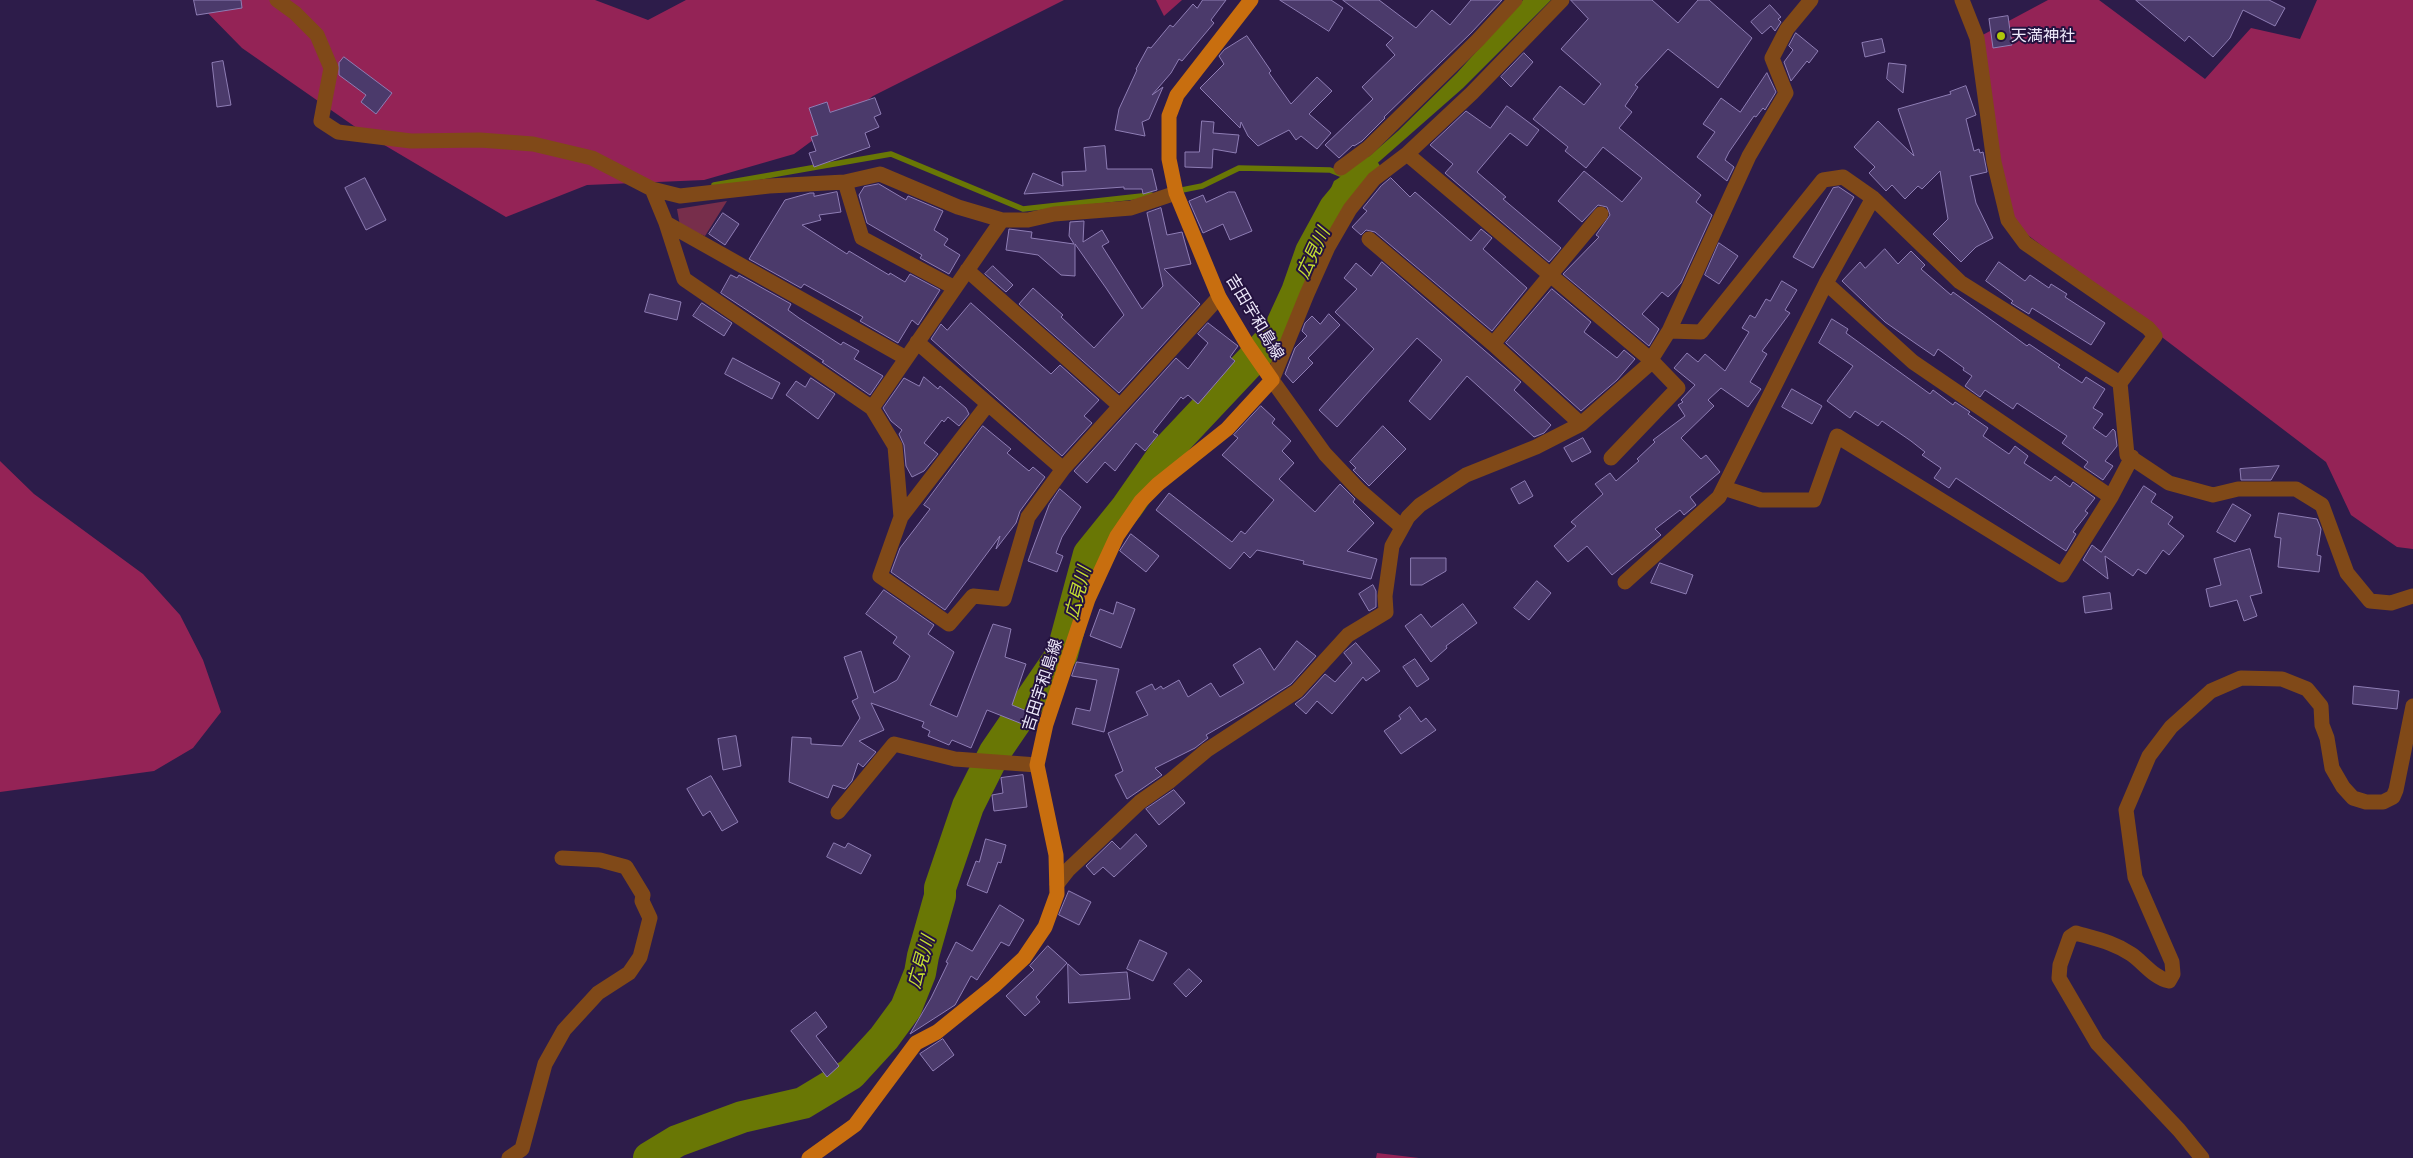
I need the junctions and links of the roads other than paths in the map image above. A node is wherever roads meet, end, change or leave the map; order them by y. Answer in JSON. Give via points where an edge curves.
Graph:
{"nodes":[{"id":1,"x":277,"y":0,"type":"edge"},
{"id":2,"x":1251,"y":0,"type":"edge"},
{"id":3,"x":1515,"y":0,"type":"edge"},
{"id":4,"x":1562,"y":0,"type":"edge"},
{"id":5,"x":1811,"y":0,"type":"edge"},
{"id":6,"x":1962,"y":0,"type":"edge"},
{"id":7,"x":1407,"y":154,"type":"junction"},
{"id":8,"x":1341,"y":168,"type":"dead end"},
{"id":9,"x":845,"y":182,"type":"junction"},
{"id":10,"x":652,"y":188,"type":"junction"},
{"id":11,"x":1176,"y":193,"type":"junction"},
{"id":12,"x":1873,"y":198,"type":"junction"},
{"id":13,"x":1601,"y":214,"type":"dead end"},
{"id":14,"x":1002,"y":220,"type":"junction"},
{"id":15,"x":666,"y":223,"type":"junction"},
{"id":16,"x":1369,"y":239,"type":"dead end"},
{"id":17,"x":967,"y":270,"type":"junction"},
{"id":18,"x":1550,"y":275,"type":"junction"},
{"id":19,"x":1826,"y":283,"type":"junction"},
{"id":20,"x":955,"y":288,"type":"junction"},
{"id":21,"x":1219,"y":297,"type":"junction"},
{"id":22,"x":1669,"y":330,"type":"junction"},
{"id":23,"x":917,"y":342,"type":"junction"},
{"id":24,"x":1493,"y":344,"type":"junction"},
{"id":25,"x":906,"y":358,"type":"junction"},
{"id":26,"x":1651,"y":360,"type":"junction"},
{"id":27,"x":1272,"y":380,"type":"junction"},
{"id":28,"x":2120,"y":383,"type":"junction"},
{"id":29,"x":988,"y":404,"type":"junction"},
{"id":30,"x":1120,"y":406,"type":"junction"},
{"id":31,"x":872,"y":408,"type":"junction"},
{"id":32,"x":1581,"y":424,"type":"junction"},
{"id":33,"x":2132,"y":457,"type":"junction"},
{"id":34,"x":1611,"y":458,"type":"dead end"},
{"id":35,"x":1063,"y":469,"type":"junction"},
{"id":36,"x":1724,"y":488,"type":"junction"},
{"id":37,"x":2111,"y":497,"type":"junction"},
{"id":38,"x":901,"y":517,"type":"junction"},
{"id":39,"x":1402,"y":527,"type":"junction"},
{"id":40,"x":1626,"y":582,"type":"dead end"},
{"id":41,"x":2413,"y":596,"type":"edge"},
{"id":42,"x":2413,"y":706,"type":"edge"},
{"id":43,"x":1037,"y":765,"type":"junction"},
{"id":44,"x":838,"y":812,"type":"dead end"},
{"id":45,"x":562,"y":858,"type":"dead end"},
{"id":46,"x":1057,"y":884,"type":"junction"},
{"id":47,"x":509,"y":1158,"type":"edge"},
{"id":48,"x":808,"y":1158,"type":"edge"},
{"id":49,"x":2202,"y":1158,"type":"edge"}],
"edges":[{"from":1,"to":10,"type":"street","via":[[317,35],[331,68],[321,121],[338,132],[411,142],[480,140],[533,144],[592,158]]},
{"from":2,"to":11,"type":"main road","name":"吉田宇和島線","via":[[1177,95],[1169,116],[1169,159]]},
{"from":3,"to":8,"type":"street","via":[[1368,148]]},
{"from":4,"to":7,"type":"street","via":[[1472,93]]},
{"from":5,"to":22,"type":"street","via":[[1787,28],[1772,58],[1786,93],[1749,156]]},
{"from":6,"to":28,"type":"street","via":[[1977,38],[1994,162],[2008,220],[2026,243],[2155,336]]},
{"from":7,"to":18,"type":"street"},
{"from":7,"to":27,"type":"street","via":[[1374,179],[1350,209],[1328,247]]},
{"from":9,"to":10,"type":"street","via":[[680,196]]},
{"from":9,"to":14,"type":"street","via":[[880,174],[958,207]]},
{"from":9,"to":20,"type":"street","via":[[862,238]]},
{"from":10,"to":15,"type":"street"},
{"from":11,"to":14,"type":"street","via":[[1131,208]]},
{"from":11,"to":21,"type":"main road","name":"吉田宇和島線"},
{"from":12,"to":19,"type":"street"},
{"from":12,"to":22,"type":"street","via":[[1843,177],[1823,180],[1701,332]]},
{"from":12,"to":28,"type":"street","via":[[1960,282]]},
{"from":13,"to":18,"type":"street"},
{"from":14,"to":17,"type":"street"},
{"from":15,"to":25,"type":"street"},
{"from":15,"to":31,"type":"street","via":[[684,279]]},
{"from":16,"to":24,"type":"street"},
{"from":17,"to":20,"type":"street"},
{"from":17,"to":30,"type":"street"},
{"from":18,"to":24,"type":"street"},
{"from":18,"to":26,"type":"street"},
{"from":19,"to":36,"type":"street"},
{"from":19,"to":37,"type":"street","via":[[1913,362]]},
{"from":20,"to":23,"type":"street"},
{"from":21,"to":27,"type":"main road","name":"吉田宇和島線","via":[[1246,344]]},
{"from":21,"to":30,"type":"street"},
{"from":22,"to":26,"type":"street"},
{"from":23,"to":25,"type":"street"},
{"from":23,"to":29,"type":"street"},
{"from":24,"to":32,"type":"street"},
{"from":25,"to":31,"type":"street"},
{"from":26,"to":32,"type":"street"},
{"from":26,"to":34,"type":"street","via":[[1678,388]]},
{"from":27,"to":39,"type":"street","via":[[1326,454],[1359,490]]},
{"from":27,"to":43,"type":"main road","name":"吉田宇和島線","via":[[1226,429],[1141,501],[1118,536],[1088,598],[1046,724]]},
{"from":28,"to":33,"type":"street","via":[[2127,455]]},
{"from":29,"to":35,"type":"street"},
{"from":29,"to":38,"type":"street"},
{"from":30,"to":35,"type":"street"},
{"from":31,"to":38,"type":"street","via":[[895,446]]},
{"from":32,"to":39,"type":"street","via":[[1536,447],[1466,475],[1420,505]]},
{"from":33,"to":37,"type":"street"},
{"from":33,"to":41,"type":"street","via":[[2169,483],[2213,495],[2238,489],[2296,489],[2322,505],[2347,573],[2370,601],[2390,603]]},
{"from":35,"to":38,"type":"street","via":[[1028,517],[1004,599],[973,596],[949,624],[880,576]]},
{"from":36,"to":37,"type":"street","via":[[1761,500],[1814,500],[1837,436],[2062,574]]},
{"from":36,"to":40,"type":"street"},
{"from":39,"to":46,"type":"street","via":[[1392,546],[1386,612],[1348,635],[1297,692],[1207,750],[1140,802]]},
{"from":42,"to":49,"type":"street","via":[[2396,790],[2393,797],[2382,802],[2353,798],[2343,788],[2332,768],[2321,706],[2307,688],[2282,679],[2241,678],[2211,691],[2171,727],[2149,756],[2126,810],[2135,877],[2172,962],[2173,974],[2168,981],[2162,980],[2133,955],[2112,943],[2076,934],[2070,937],[2059,978],[2098,1043]]},
{"from":43,"to":44,"type":"street","via":[[955,759],[894,744]]},
{"from":43,"to":46,"type":"main road","name":"吉田宇和島線","via":[[1056,855]]},
{"from":45,"to":47,"type":"street","via":[[600,860],[626,867],[643,895],[642,901],[650,918],[640,957],[629,973],[598,994],[564,1030],[545,1064],[522,1149]]},
{"from":46,"to":48,"type":"main road","name":"吉田宇和島線","via":[[1057,894],[1045,927],[1024,958],[994,986],[916,1044],[855,1125]]}]}
